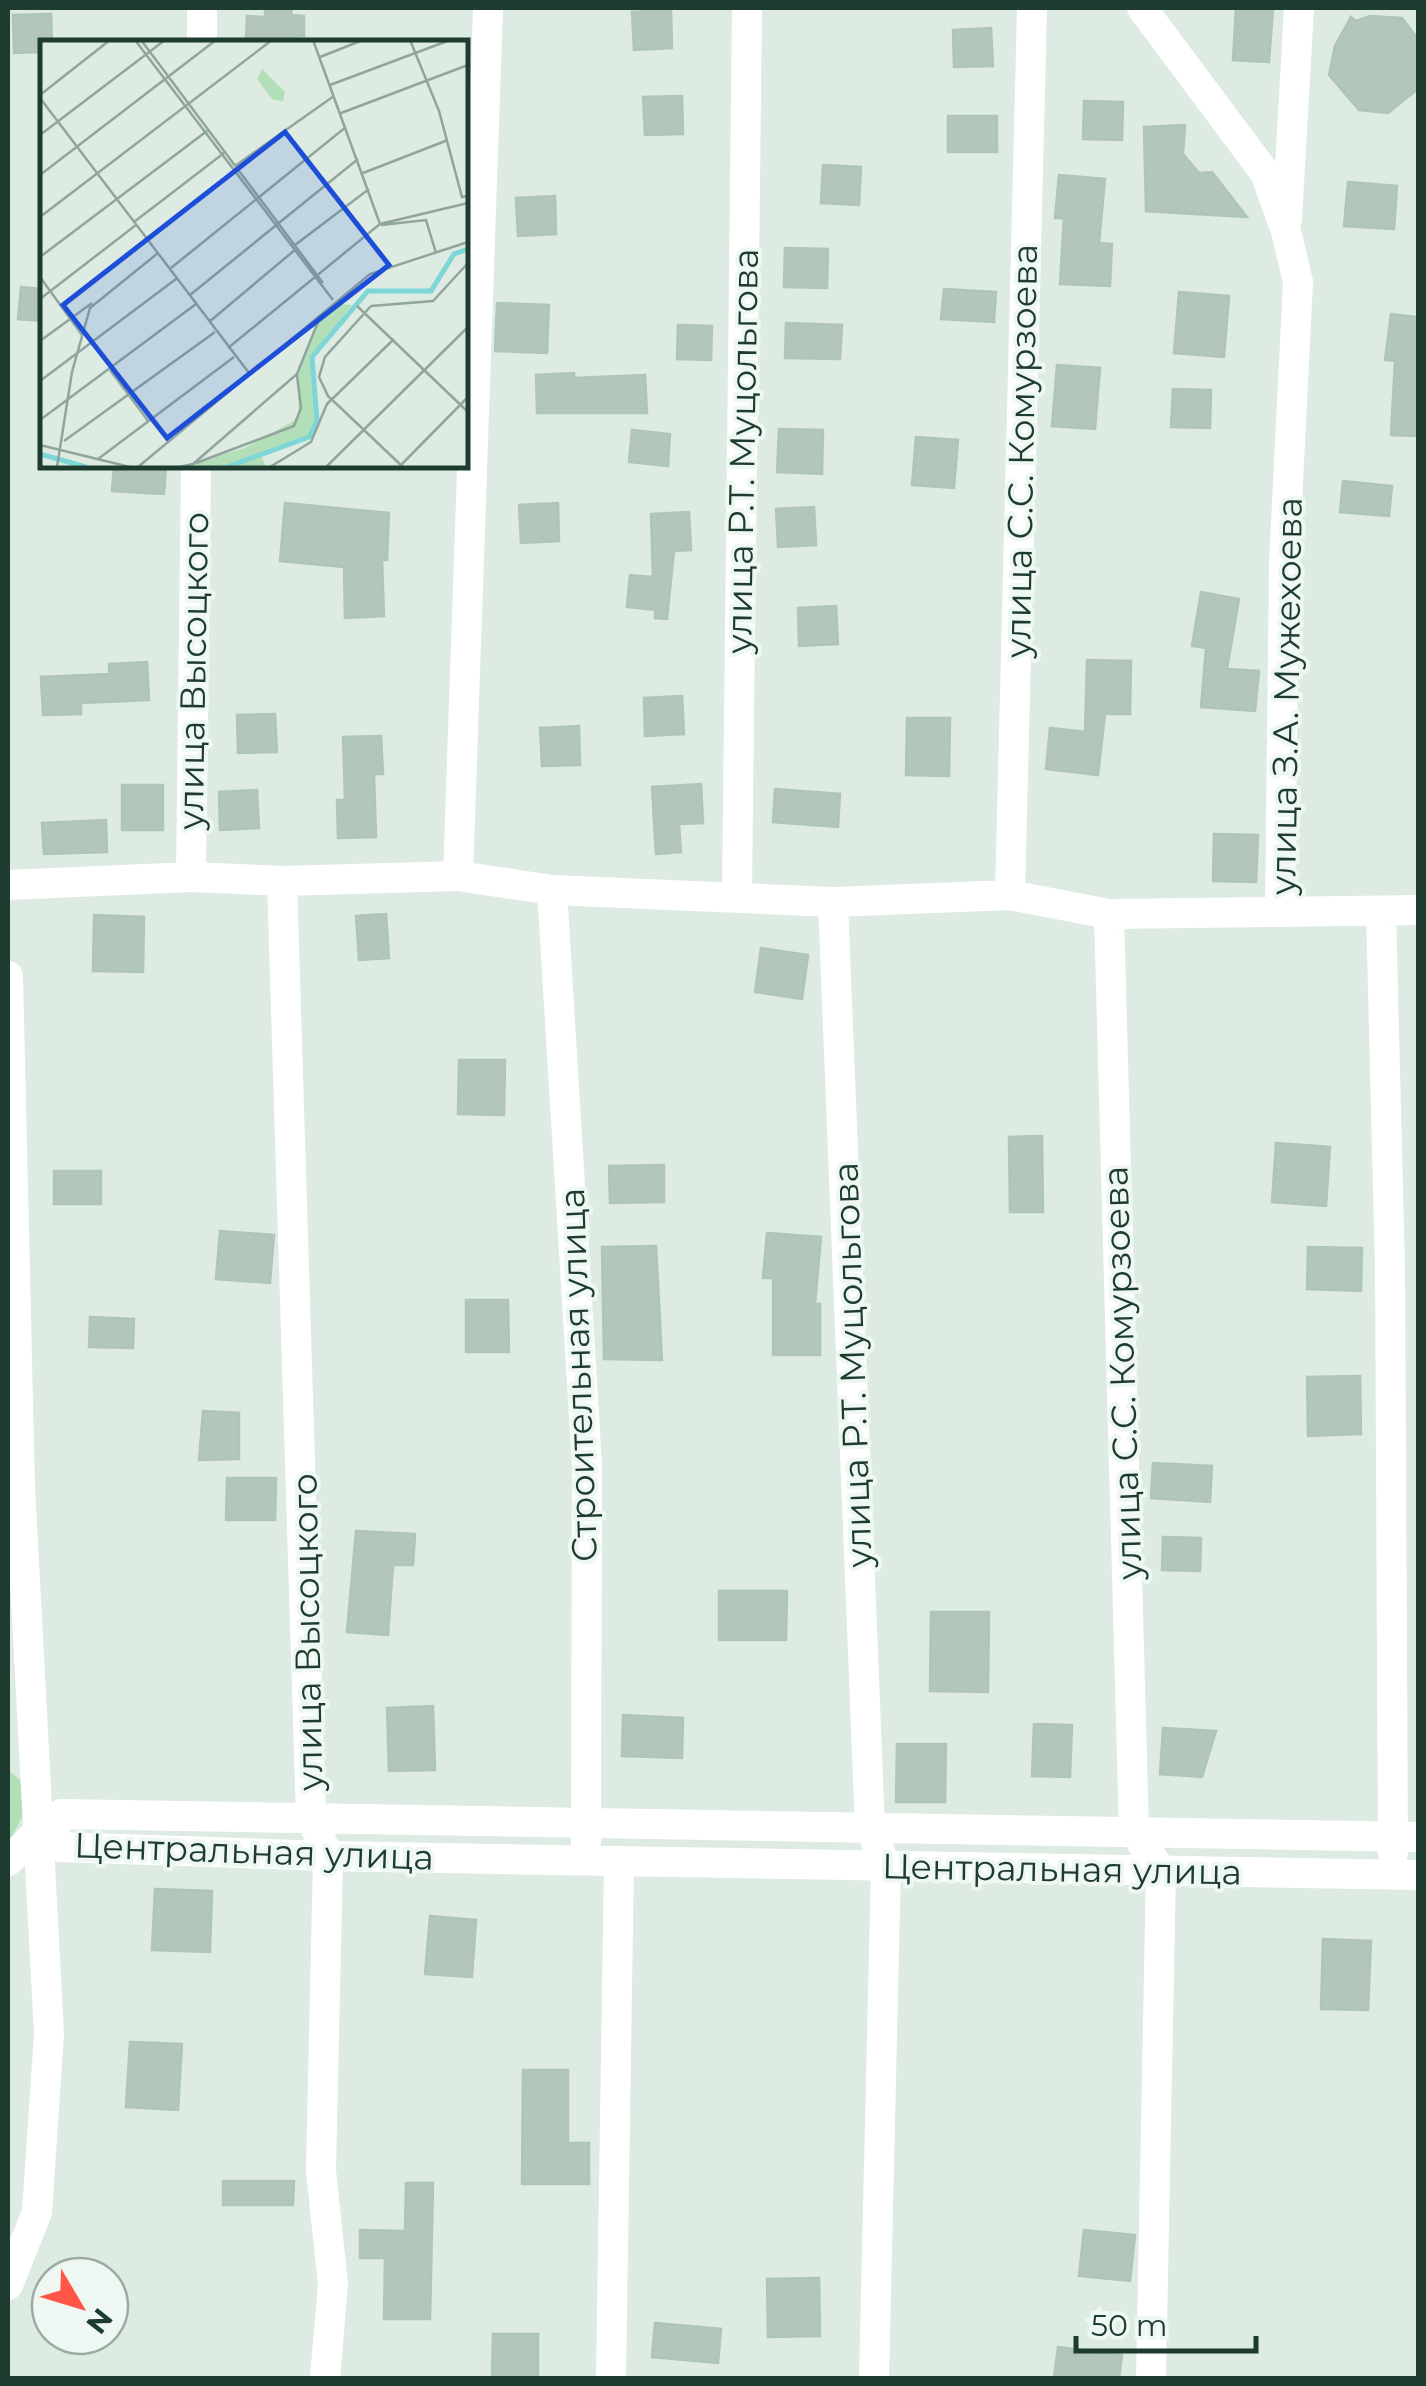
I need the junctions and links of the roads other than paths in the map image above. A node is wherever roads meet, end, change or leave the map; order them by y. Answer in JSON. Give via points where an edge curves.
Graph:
{"nodes":[{"id":1,"x":202,"y":8,"type":"edge"},
{"id":2,"x":488,"y":8,"type":"edge"},
{"id":3,"x":747,"y":8,"type":"edge"},
{"id":4,"x":1032,"y":8,"type":"edge"},
{"id":5,"x":1142,"y":8,"type":"edge"},
{"id":6,"x":1299,"y":8,"type":"edge"},
{"id":7,"x":202,"y":40,"type":"edge"},
{"id":8,"x":1286,"y":231,"type":"junction"},
{"id":9,"x":196,"y":468,"type":"edge"},
{"id":10,"x":458,"y":876,"type":"junction"},
{"id":11,"x":191,"y":878,"type":"junction"},
{"id":12,"x":282,"y":881,"type":"junction"},
{"id":13,"x":8,"y":885,"type":"edge"},
{"id":14,"x":552,"y":890,"type":"junction"},
{"id":15,"x":737,"y":895,"type":"junction"},
{"id":16,"x":1010,"y":895,"type":"junction"},
{"id":17,"x":834,"y":902,"type":"junction"},
{"id":18,"x":1280,"y":910,"type":"junction"},
{"id":19,"x":1418,"y":910,"type":"edge"},
{"id":20,"x":1381,"y":911,"type":"junction"},
{"id":21,"x":1109,"y":914,"type":"junction"},
{"id":22,"x":8,"y":976,"type":"edge"},
{"id":23,"x":8,"y":1643,"type":"edge"},
{"id":24,"x":30,"y":1690,"type":"junction"},
{"id":25,"x":311,"y":1818,"type":"junction"},
{"id":26,"x":586,"y":1823,"type":"junction"},
{"id":27,"x":870,"y":1828,"type":"junction"},
{"id":28,"x":46,"y":1830,"type":"junction"},
{"id":29,"x":1134,"y":1832,"type":"junction"},
{"id":30,"x":1406,"y":1837,"type":"edge"},
{"id":31,"x":328,"y":1856,"type":"junction"},
{"id":32,"x":8,"y":1861,"type":"edge"},
{"id":33,"x":586,"y":1861,"type":"junction"},
{"id":34,"x":619,"y":1861,"type":"junction"},
{"id":35,"x":886,"y":1866,"type":"junction"},
{"id":36,"x":1161,"y":1870,"type":"junction"},
{"id":37,"x":1406,"y":1874,"type":"edge"},
{"id":38,"x":8,"y":2285,"type":"edge"},
{"id":39,"x":325,"y":2378,"type":"edge"},
{"id":40,"x":611,"y":2378,"type":"edge"},
{"id":41,"x":874,"y":2378,"type":"edge"},
{"id":42,"x":1151,"y":2378,"type":"edge"}],
"edges":[{"from":1,"to":7,"type":"street"},
{"from":2,"to":10,"type":"street"},
{"from":3,"to":15,"type":"street","name":"улица Р.Т. Муцольгова"},
{"from":4,"to":16,"type":"street","name":"улица С.С. Комурзоева"},
{"from":5,"to":8,"type":"street","name":"улица З.А. Мужехоева","via":[[1265,173]]},
{"from":6,"to":8,"type":"street"},
{"from":8,"to":18,"type":"street","name":"улица З.А. Мужехоева","via":[[1298,282],[1284,563]]},
{"from":9,"to":11,"type":"street","name":"улица Высоцкого"},
{"from":10,"to":12,"type":"street"},
{"from":10,"to":14,"type":"street"},
{"from":11,"to":12,"type":"street"},
{"from":11,"to":13,"type":"street"},
{"from":12,"to":25,"type":"street","name":"улица Высоцкого"},
{"from":14,"to":15,"type":"street"},
{"from":14,"to":26,"type":"street","name":"Строительная улица","via":[[587,1464]]},
{"from":15,"to":17,"type":"street"},
{"from":16,"to":17,"type":"street"},
{"from":16,"to":21,"type":"street"},
{"from":17,"to":27,"type":"street","name":"улица Р.Т. Муцольгова"},
{"from":18,"to":20,"type":"street","name":"улица З.А. Мужехоева"},
{"from":18,"to":21,"type":"street"},
{"from":19,"to":20,"type":"street","name":"улица З.А. Мужехоева"},
{"from":20,"to":30,"type":"street"},
{"from":21,"to":29,"type":"street","name":"улица С.С. Комурзоева"},
{"from":22,"to":24,"type":"street"},
{"from":23,"to":24,"type":"street"},
{"from":24,"to":28,"type":"street"},
{"from":25,"to":26,"type":"street","name":"Центральная улица"},
{"from":25,"to":28,"type":"street","name":"Центральная улица","via":[[61,1814]]},
{"from":25,"to":31,"type":"street","name":"улица Высоцкого"},
{"from":26,"to":27,"type":"street","name":"Центральная улица"},
{"from":26,"to":33,"type":"street","name":"Строительная улица"},
{"from":27,"to":29,"type":"street","name":"Центральная улица"},
{"from":27,"to":35,"type":"street"},
{"from":28,"to":31,"type":"street","name":"Центральная улица","via":[[59,1847]]},
{"from":28,"to":32,"type":"street"},
{"from":28,"to":38,"type":"street","via":[[48,2034],[38,2212]]},
{"from":29,"to":30,"type":"street","name":"Центральная улица"},
{"from":29,"to":36,"type":"street"},
{"from":30,"to":37,"type":"street"},
{"from":31,"to":33,"type":"street","name":"Центральная улица"},
{"from":31,"to":39,"type":"street","name":"улица Высоцкого","via":[[321,2170],[333,2284]]},
{"from":33,"to":34,"type":"street","name":"Центральная улица"},
{"from":34,"to":35,"type":"street","name":"Центральная улица"},
{"from":34,"to":40,"type":"street"},
{"from":35,"to":36,"type":"street","name":"Центральная улица"},
{"from":35,"to":41,"type":"street"},
{"from":36,"to":37,"type":"street","name":"Центральная улица"},
{"from":36,"to":42,"type":"street"}]}
